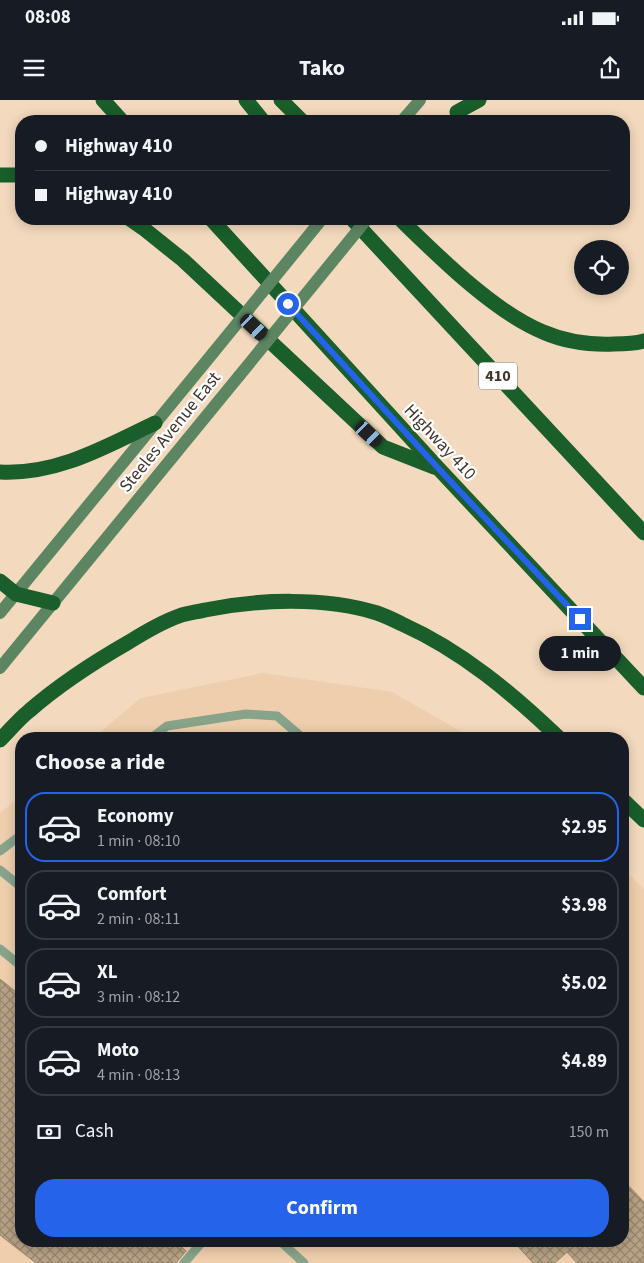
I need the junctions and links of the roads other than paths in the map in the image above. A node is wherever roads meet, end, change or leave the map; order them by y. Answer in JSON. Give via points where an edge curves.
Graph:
{"nodes":[{"id":1,"x":103,"y":100,"type":"edge"},
{"id":2,"x":246,"y":100,"type":"edge"},
{"id":3,"x":281,"y":100,"type":"edge"},
{"id":4,"x":420,"y":100,"type":"edge"},
{"id":5,"x":467,"y":100,"type":"edge"},
{"id":6,"x":478,"y":100,"type":"edge"},
{"id":7,"x":117,"y":115,"type":"edge"},
{"id":8,"x":259,"y":115,"type":"edge"},
{"id":9,"x":296,"y":115,"type":"edge"},
{"id":10,"x":407,"y":115,"type":"edge"},
{"id":11,"x":455,"y":115,"type":"edge"},
{"id":12,"x":456,"y":115,"type":"edge"},
{"id":13,"x":15,"y":175,"type":"edge"},
{"id":14,"x":0,"y":176,"type":"edge"},
{"id":15,"x":139,"y":225,"type":"edge"},
{"id":16,"x":216,"y":225,"type":"edge"},
{"id":17,"x":317,"y":225,"type":"edge"},
{"id":18,"x":358,"y":225,"type":"edge"},
{"id":19,"x":362,"y":225,"type":"edge"},
{"id":20,"x":407,"y":225,"type":"edge"},
{"id":21,"x":644,"y":341,"type":"edge"},
{"id":22,"x":155,"y":423,"type":"junction"},
{"id":23,"x":438,"y":468,"type":"junction"},
{"id":24,"x":0,"y":472,"type":"edge"},
{"id":25,"x":644,"y":534,"type":"edge"},
{"id":26,"x":0,"y":581,"type":"edge"},
{"id":27,"x":16,"y":594,"type":"junction"},
{"id":28,"x":53,"y":603,"type":"junction"},
{"id":29,"x":0,"y":613,"type":"edge"},
{"id":30,"x":0,"y":668,"type":"edge"},
{"id":31,"x":644,"y":688,"type":"edge"},
{"id":32,"x":159,"y":732,"type":"edge"},
{"id":33,"x":296,"y":732,"type":"edge"},
{"id":34,"x":553,"y":732,"type":"edge"},
{"id":35,"x":0,"y":740,"type":"edge"},
{"id":36,"x":629,"y":806,"type":"edge"},
{"id":37,"x":644,"y":820,"type":"edge"},
{"id":38,"x":15,"y":840,"type":"edge"},
{"id":39,"x":0,"y":851,"type":"edge"},
{"id":40,"x":0,"y":870,"type":"edge"},
{"id":41,"x":15,"y":882,"type":"edge"},
{"id":42,"x":0,"y":949,"type":"edge"},
{"id":43,"x":15,"y":961,"type":"edge"},
{"id":44,"x":198,"y":1247,"type":"edge"},
{"id":45,"x":287,"y":1247,"type":"edge"},
{"id":46,"x":184,"y":1263,"type":"edge"},
{"id":47,"x":304,"y":1263,"type":"edge"}],
"edges":[{"from":1,"to":7,"type":"highway"},
{"from":2,"to":8,"type":"highway"},
{"from":3,"to":9,"type":"highway"},
{"from":4,"to":10,"type":"main road"},
{"from":5,"to":11,"type":"main road"},
{"from":6,"to":12,"type":"highway"},
{"from":13,"to":14,"type":"highway"},
{"from":15,"to":23,"type":"highway","via":[[183,260],[383,448]]},
{"from":16,"to":23,"type":"highway","name":"Highway 410"},
{"from":17,"to":22,"type":"main road","name":"Steeles Avenue East","bridge":true},
{"from":18,"to":25,"type":"highway","number":"410"},
{"from":19,"to":28,"type":"main road","name":"Steeles Avenue East","bridge":true},
{"from":20,"to":21,"type":"highway","via":[[478,290],[515,317],[543,332],[571,342],[598,345]]},
{"from":22,"to":24,"type":"highway","via":[[66,463],[42,470]]},
{"from":22,"to":27,"type":"main road","name":"Steeles Avenue East"},
{"from":23,"to":31,"type":"highway","name":"Highway 410"},
{"from":26,"to":27,"type":"highway"},
{"from":27,"to":28,"type":"highway"},
{"from":27,"to":29,"type":"main road","name":"Steeles Avenue East"},
{"from":28,"to":30,"type":"main road","name":"Steeles Avenue East"},
{"from":32,"to":33,"type":"lane","via":[[167,726],[246,714],[277,716]]},
{"from":34,"to":35,"type":"highway","via":[[482,670],[427,635],[378,613],[337,604],[298,602],[219,607],[180,616],[143,633],[68,680],[29,711]]},
{"from":36,"to":37,"type":"highway"},
{"from":38,"to":39,"type":"lane"},
{"from":40,"to":41,"type":"lane"},
{"from":42,"to":43,"type":"lane"},
{"from":44,"to":46,"type":"lane"},
{"from":45,"to":47,"type":"lane"}]}
